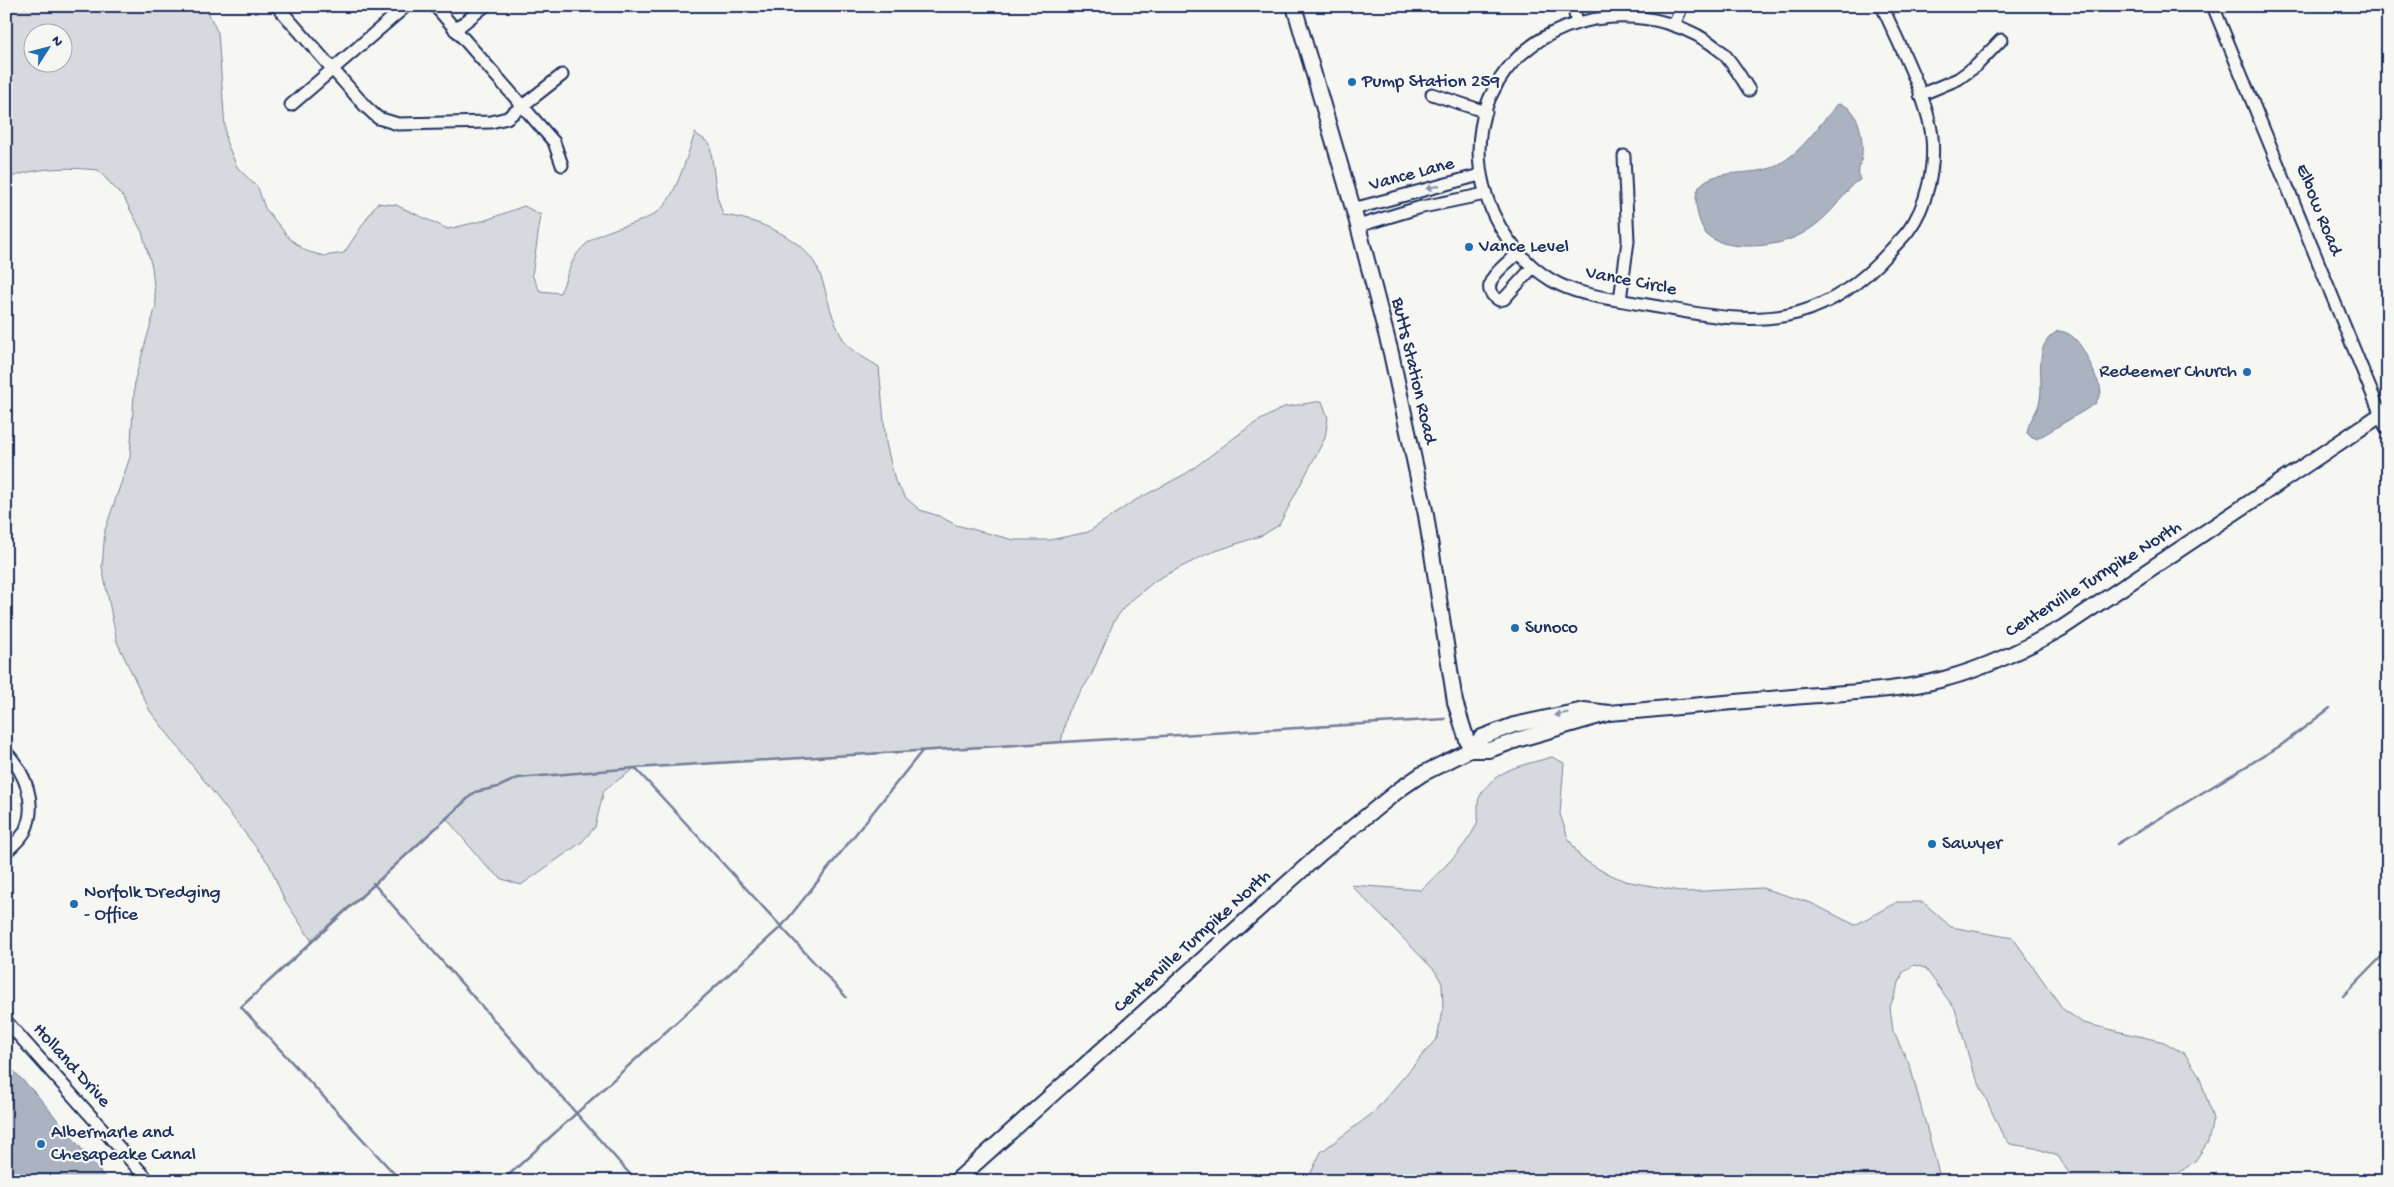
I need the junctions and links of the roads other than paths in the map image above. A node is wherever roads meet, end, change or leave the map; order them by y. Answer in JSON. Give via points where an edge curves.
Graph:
{"nodes":[{"id":1,"x":277,"y":6,"type":"edge"},
{"id":2,"x":406,"y":6,"type":"edge"},
{"id":3,"x":435,"y":6,"type":"edge"},
{"id":4,"x":485,"y":6,"type":"edge"},
{"id":5,"x":1294,"y":6,"type":"edge"},
{"id":6,"x":1574,"y":6,"type":"edge"},
{"id":7,"x":1682,"y":6,"type":"edge"},
{"id":8,"x":1882,"y":6,"type":"edge"},
{"id":9,"x":2213,"y":6,"type":"edge"},
{"id":10,"x":1576,"y":20,"type":"junction"},
{"id":11,"x":1675,"y":23,"type":"junction"},
{"id":12,"x":455,"y":30,"type":"junction"},
{"id":13,"x":2001,"y":40,"type":"dead end"},
{"id":14,"x":332,"y":69,"type":"junction"},
{"id":15,"x":562,"y":75,"type":"dead end"},
{"id":16,"x":1749,"y":90,"type":"dead end"},
{"id":17,"x":1432,"y":94,"type":"dead end"},
{"id":18,"x":1920,"y":95,"type":"junction"},
{"id":19,"x":291,"y":105,"type":"dead end"},
{"id":20,"x":523,"y":105,"type":"junction"},
{"id":21,"x":1486,"y":112,"type":"junction"},
{"id":22,"x":1624,"y":156,"type":"dead end"},
{"id":23,"x":562,"y":165,"type":"dead end"},
{"id":24,"x":1480,"y":175,"type":"junction"},
{"id":25,"x":1485,"y":194,"type":"junction"},
{"id":26,"x":1353,"y":209,"type":"junction"},
{"id":27,"x":1358,"y":226,"type":"junction"},
{"id":28,"x":1518,"y":253,"type":"junction"},
{"id":29,"x":1534,"y":267,"type":"junction"},
{"id":30,"x":1620,"y":300,"type":"junction"},
{"id":31,"x":2384,"y":412,"type":"edge"},
{"id":32,"x":2388,"y":428,"type":"edge"},
{"id":33,"x":1470,"y":750,"type":"junction"},
{"id":34,"x":6,"y":752,"type":"edge"},
{"id":35,"x":6,"y":852,"type":"edge"},
{"id":36,"x":6,"y":1021,"type":"edge"},
{"id":37,"x":149,"y":1181,"type":"edge"},
{"id":38,"x":956,"y":1181,"type":"edge"}],
"edges":[{"from":1,"to":14,"type":"street"},
{"from":2,"to":14,"type":"street"},
{"from":3,"to":12,"type":"street"},
{"from":4,"to":12,"type":"street"},
{"from":5,"to":26,"type":"main road","name":"Butts Station Road"},
{"from":6,"to":10,"type":"street"},
{"from":7,"to":11,"type":"street"},
{"from":8,"to":18,"type":"street","name":"Vance Circle"},
{"from":9,"to":31,"type":"street","name":"Elbow Road"},
{"from":10,"to":11,"type":"street","name":"Vance Circle","via":[[1630,13],[1659,16]]},
{"from":10,"to":21,"type":"street","name":"Vance Circle","via":[[1545,36],[1516,59],[1504,73]]},
{"from":11,"to":16,"type":"street","name":"Vance Circle","via":[[1720,50]]},
{"from":12,"to":20,"type":"street"},
{"from":13,"to":18,"type":"street","via":[[1958,79]]},
{"from":14,"to":19,"type":"street"},
{"from":14,"to":20,"type":"street","via":[[378,118],[398,124],[491,122],[507,118]]},
{"from":15,"to":20,"type":"street"},
{"from":17,"to":21,"type":"street"},
{"from":18,"to":30,"type":"street","name":"Vance Circle","via":[[1932,137],[1928,188],[1908,231],[1850,288],[1819,306],[1787,316],[1762,319],[1738,319]]},
{"from":20,"to":23,"type":"street","via":[[554,142]]},
{"from":21,"to":24,"type":"street","name":"Vance Circle","via":[[1481,133]]},
{"from":22,"to":30,"type":"street","via":[[1628,240]]},
{"from":24,"to":25,"type":"street","name":"Vance Circle"},
{"from":24,"to":26,"type":"street","name":"Vance Lane","one_way":true},
{"from":25,"to":27,"type":"street","name":"Vance Lane","via":[[1427,206]]},
{"from":25,"to":28,"type":"street","name":"Vance Circle","via":[[1500,228]]},
{"from":26,"to":27,"type":"main road","name":"Butts Station Road"},
{"from":27,"to":33,"type":"main road","name":"Butts Station Road","via":[[1410,437],[1438,583],[1455,702]]},
{"from":28,"to":29,"type":"street","name":"Vance Circle"},
{"from":28,"to":29,"type":"street","via":[[1492,278],[1488,286],[1493,297],[1504,299]]},
{"from":29,"to":30,"type":"street","name":"Vance Circle","via":[[1553,281],[1580,292]]},
{"from":31,"to":32,"type":"main road","name":"Elbow Road"},
{"from":31,"to":33,"type":"main road","name":"Centerville Turnpike North","via":[[2062,628],[2023,650],[1978,669],[1944,679],[1860,692],[1609,713],[1584,710],[1514,725],[1482,737]]},
{"from":33,"to":38,"type":"main road","name":"Centerville Turnpike North","via":[[1414,778],[1340,836]]},
{"from":34,"to":35,"type":"street","via":[[24,779],[31,812],[24,833]]},
{"from":36,"to":37,"type":"street","name":"Holland Drive"}]}
